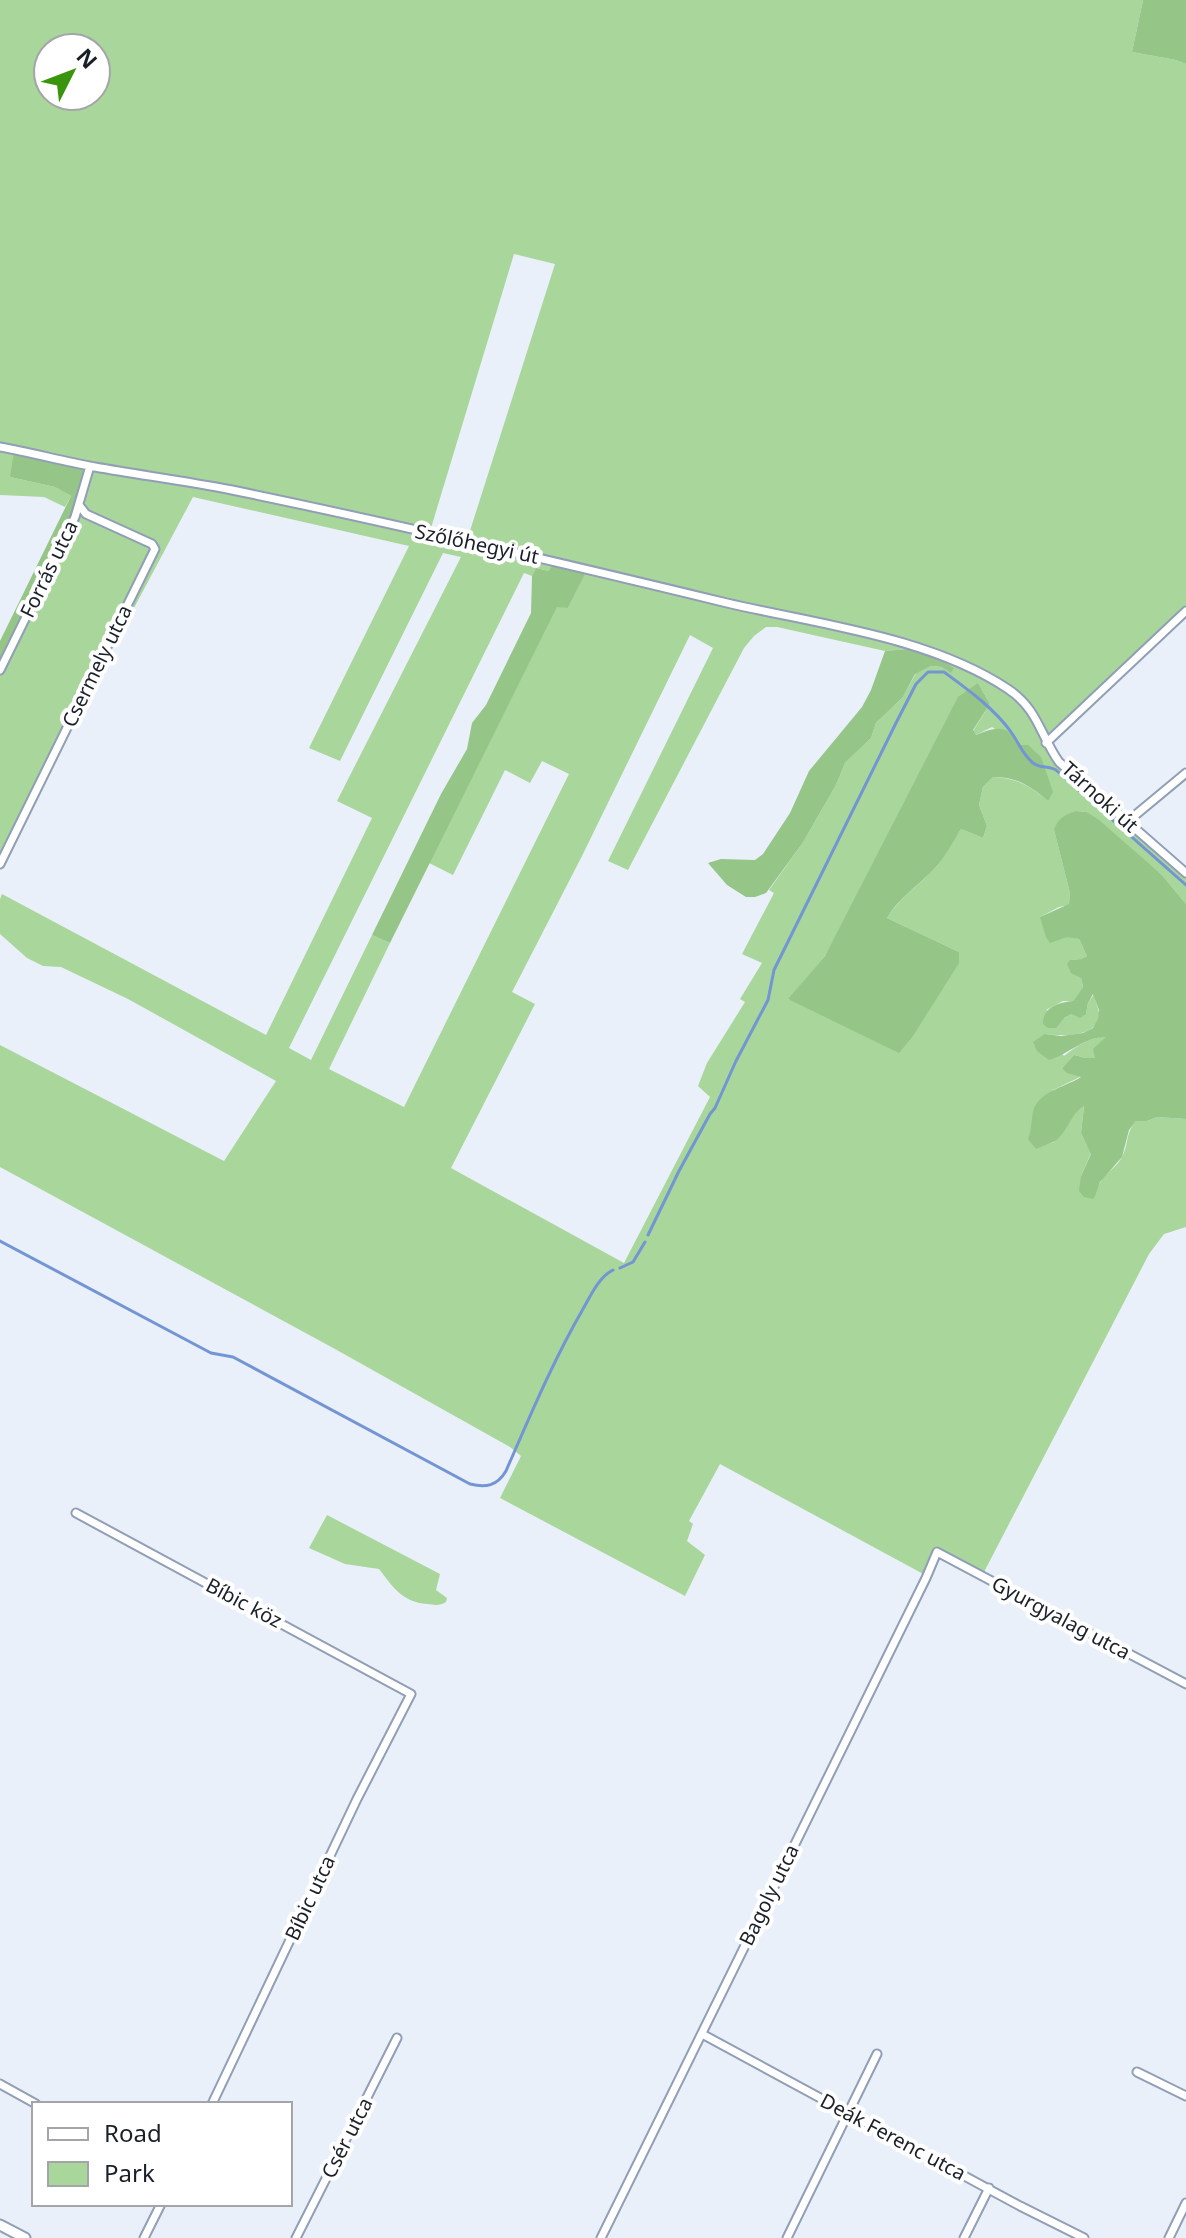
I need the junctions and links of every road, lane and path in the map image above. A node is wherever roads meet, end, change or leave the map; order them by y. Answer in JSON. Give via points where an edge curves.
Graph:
{"nodes":[{"id":1,"x":0,"y":447,"type":"edge"},
{"id":2,"x":90,"y":466,"type":"junction"},
{"id":3,"x":79,"y":505,"type":"junction"},
{"id":4,"x":1186,"y":611,"type":"edge"},
{"id":5,"x":949,"y":659,"type":"joint"},
{"id":6,"x":0,"y":670,"type":"edge"},
{"id":7,"x":1046,"y":743,"type":"junction"},
{"id":8,"x":1186,"y":773,"type":"edge"},
{"id":9,"x":1127,"y":822,"type":"junction"},
{"id":10,"x":0,"y":864,"type":"edge"},
{"id":11,"x":1186,"y":873,"type":"edge"},
{"id":12,"x":76,"y":1513,"type":"dead end"},
{"id":13,"x":937,"y":1552,"type":"joint"},
{"id":14,"x":1186,"y":1684,"type":"edge"},
{"id":15,"x":411,"y":1694,"type":"joint"},
{"id":16,"x":702,"y":2034,"type":"junction"},
{"id":17,"x":397,"y":2038,"type":"dead end"},
{"id":18,"x":877,"y":2054,"type":"dead end"},
{"id":19,"x":1137,"y":2072,"type":"dead end"},
{"id":20,"x":0,"y":2084,"type":"edge"},
{"id":21,"x":1186,"y":2096,"type":"edge"},
{"id":22,"x":32,"y":2102,"type":"edge"},
{"id":23,"x":213,"y":2102,"type":"edge"},
{"id":24,"x":847,"y":2114,"type":"junction"},
{"id":25,"x":989,"y":2188,"type":"junction"},
{"id":26,"x":1186,"y":2203,"type":"edge"},
{"id":27,"x":160,"y":2206,"type":"edge"},
{"id":28,"x":0,"y":2225,"type":"edge"},
{"id":29,"x":25,"y":2238,"type":"edge"},
{"id":30,"x":144,"y":2238,"type":"edge"},
{"id":31,"x":296,"y":2238,"type":"edge"},
{"id":32,"x":601,"y":2238,"type":"edge"},
{"id":33,"x":787,"y":2238,"type":"edge"},
{"id":34,"x":964,"y":2238,"type":"edge"},
{"id":35,"x":1084,"y":2238,"type":"edge"},
{"id":36,"x":1169,"y":2238,"type":"edge"}],
"edges":[{"from":1,"to":2,"type":"street","name":"Szőlőhegyi út"},
{"from":2,"to":3,"type":"street","name":"Forrás utca"},
{"from":2,"to":5,"type":"street","name":"Szőlőhegyi út","via":[[541,557],[884,638]]},
{"from":3,"to":6,"type":"street","name":"Forrás utca"},
{"from":3,"to":10,"type":"street","name":"Csermely utca","via":[[86,514],[155,549]]},
{"from":4,"to":7,"type":"street"},
{"from":5,"to":7,"type":"street","name":"Tárnoki út","via":[[1022,699]]},
{"from":7,"to":9,"type":"street","name":"Tárnoki út","via":[[1059,762]]},
{"from":8,"to":9,"type":"street"},
{"from":9,"to":11,"type":"street","name":"Tárnoki út"},
{"from":12,"to":15,"type":"street","name":"Bíbic köz"},
{"from":13,"to":14,"type":"street","name":"Gyurgyalag utca"},
{"from":13,"to":16,"type":"street","name":"Bagoly utca"},
{"from":15,"to":23,"type":"street","name":"Bíbic utca"},
{"from":16,"to":24,"type":"street","name":"Deák Ferenc utca"},
{"from":16,"to":32,"type":"street","name":"Bagoly utca"},
{"from":17,"to":31,"type":"street","name":"Csér utca"},
{"from":18,"to":24,"type":"street"},
{"from":19,"to":21,"type":"street"},
{"from":20,"to":22,"type":"street"},
{"from":24,"to":25,"type":"street","name":"Deák Ferenc utca"},
{"from":24,"to":33,"type":"street"},
{"from":25,"to":34,"type":"street"},
{"from":25,"to":35,"type":"street","name":"Deák Ferenc utca"},
{"from":26,"to":36,"type":"street"},
{"from":27,"to":30,"type":"street"},
{"from":28,"to":29,"type":"street"}]}
